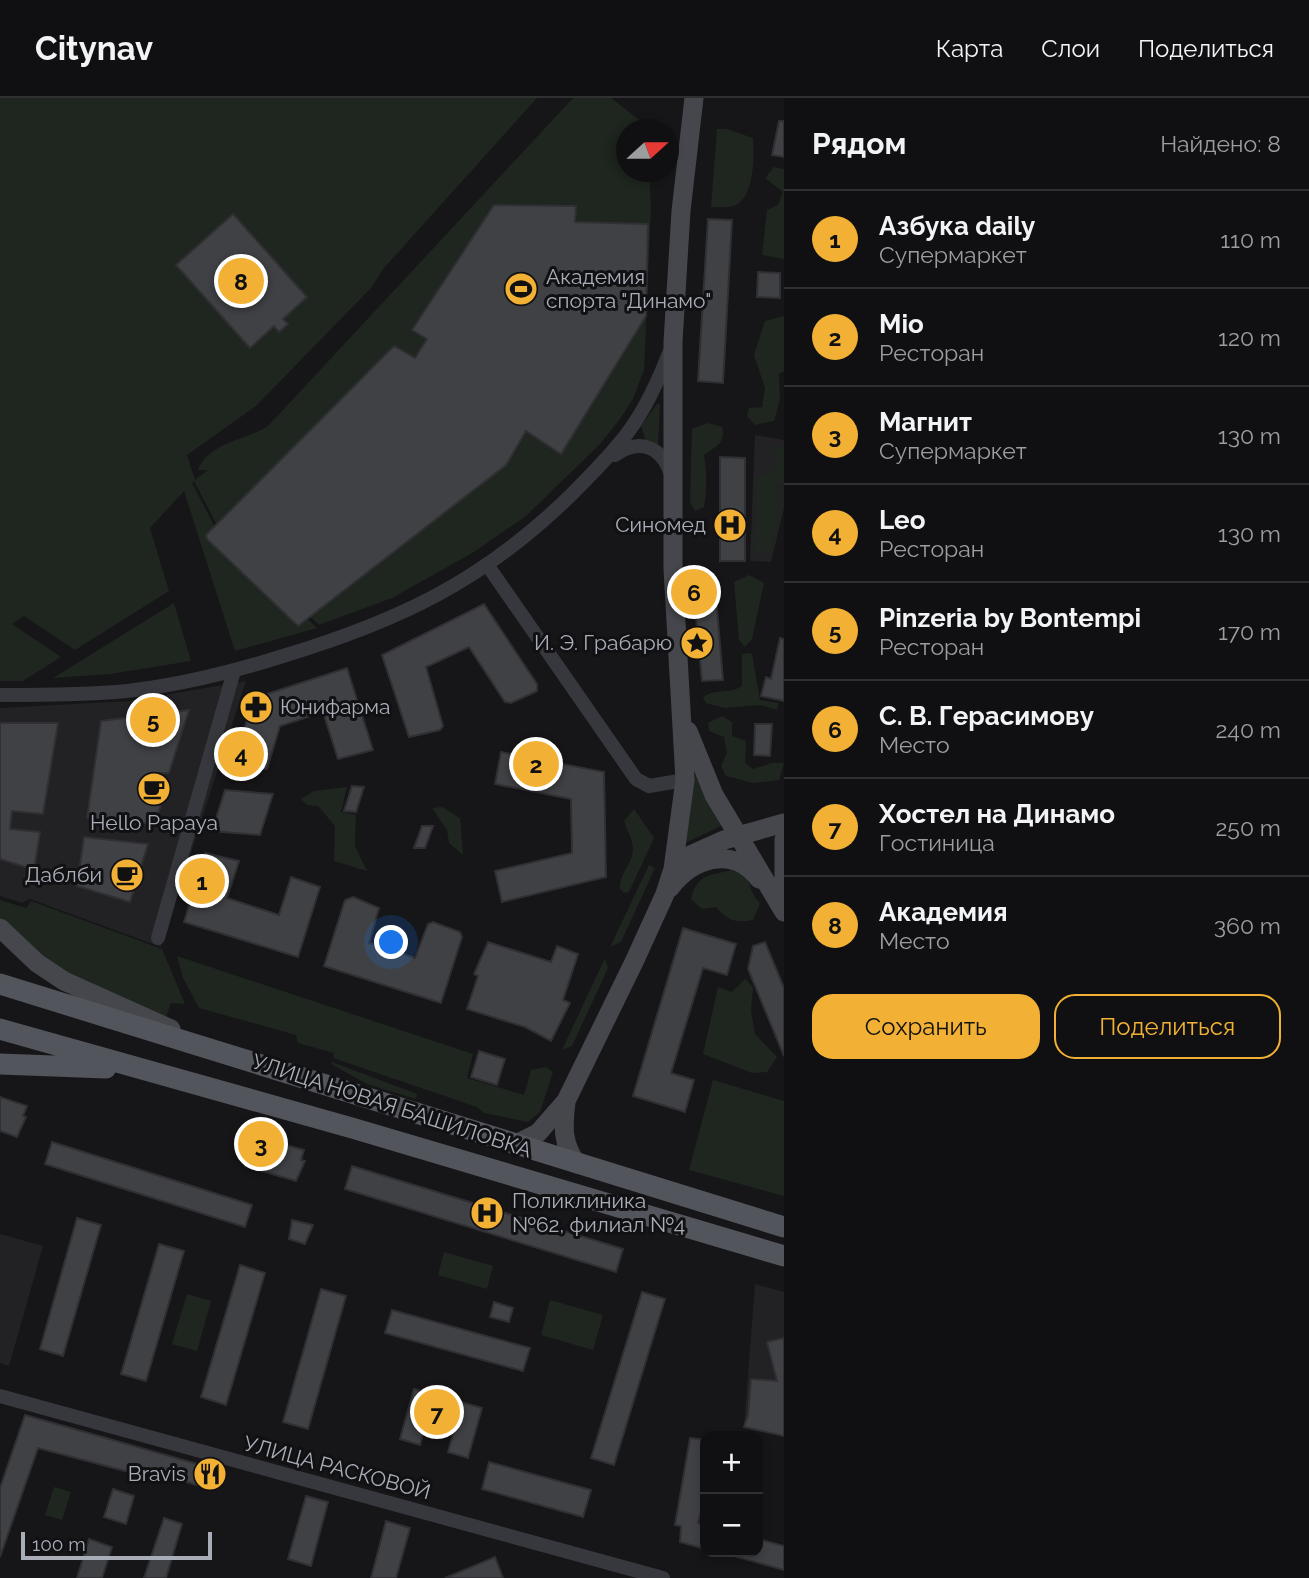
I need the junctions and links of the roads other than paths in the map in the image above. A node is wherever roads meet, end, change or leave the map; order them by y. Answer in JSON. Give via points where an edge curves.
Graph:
{"nodes":[{"id":1,"x":694,"y":98,"type":"edge"},
{"id":2,"x":673,"y":342,"type":"junction"},
{"id":3,"x":605,"y":461,"type":"junction"},
{"id":4,"x":671,"y":475,"type":"junction"},
{"id":5,"x":488,"y":566,"type":"junction"},
{"id":6,"x":234,"y":671,"type":"junction"},
{"id":7,"x":0,"y":695,"type":"edge"},
{"id":8,"x":682,"y":713,"type":"junction"},
{"id":9,"x":685,"y":779,"type":"junction"},
{"id":10,"x":784,"y":823,"type":"edge"},
{"id":11,"x":739,"y":836,"type":"junction"},
{"id":12,"x":784,"y":839,"type":"edge"},
{"id":13,"x":673,"y":869,"type":"junction"},
{"id":14,"x":665,"y":894,"type":"junction"},
{"id":15,"x":783,"y":902,"type":"edge"},
{"id":16,"x":0,"y":928,"type":"edge"},
{"id":17,"x":158,"y":938,"type":"dead end"},
{"id":18,"x":0,"y":984,"type":"edge"},
{"id":19,"x":0,"y":1029,"type":"edge"},
{"id":20,"x":226,"y":1053,"type":"junction"},
{"id":21,"x":0,"y":1063,"type":"edge"},
{"id":22,"x":181,"y":1079,"type":"junction"},
{"id":23,"x":566,"y":1101,"type":"junction"},
{"id":24,"x":514,"y":1145,"type":"junction"},
{"id":25,"x":577,"y":1164,"type":"junction"},
{"id":26,"x":784,"y":1227,"type":"edge"},
{"id":27,"x":784,"y":1256,"type":"edge"},
{"id":28,"x":0,"y":1395,"type":"edge"},
{"id":29,"x":658,"y":1577,"type":"edge"}],
"edges":[{"from":1,"to":2,"type":"street"},
{"from":2,"to":3,"type":"street","via":[[638,422]]},
{"from":2,"to":4,"type":"street"},
{"from":3,"to":4,"type":"street","via":[[623,449],[643,446],[663,457]]},
{"from":3,"to":5,"type":"street"},
{"from":4,"to":8,"type":"street"},
{"from":5,"to":6,"type":"street","via":[[386,621]]},
{"from":5,"to":9,"type":"street","via":[[636,779],[649,786]]},
{"from":6,"to":7,"type":"street","via":[[130,690]]},
{"from":6,"to":17,"type":"street"},
{"from":8,"to":9,"type":"street"},
{"from":8,"to":11,"type":"street","via":[[709,783]]},
{"from":9,"to":13,"type":"street"},
{"from":10,"to":11,"type":"street"},
{"from":11,"to":13,"type":"street","via":[[694,852]]},
{"from":11,"to":15,"type":"street"},
{"from":12,"to":15,"type":"street"},
{"from":13,"to":14,"type":"street"},
{"from":14,"to":15,"type":"street","via":[[693,865],[728,859],[756,874]]},
{"from":14,"to":23,"type":"street"},
{"from":16,"to":20,"type":"street","via":[[64,981]]},
{"from":18,"to":20,"type":"main road","name":"УЛИЦА НОВАЯ БАШИЛОВКА"},
{"from":19,"to":22,"type":"main road","name":"УЛИЦА НОВАЯ БАШИЛОВКА"},
{"from":20,"to":24,"type":"main road","name":"УЛИЦА НОВАЯ БАШИЛОВКА"},
{"from":21,"to":22,"type":"main road","via":[[110,1068]]},
{"from":22,"to":27,"type":"main road","name":"УЛИЦА НОВАЯ БАШИЛОВКА"},
{"from":23,"to":24,"type":"street","via":[[538,1133]]},
{"from":23,"to":25,"type":"street","via":[[563,1136]]},
{"from":24,"to":25,"type":"main road","name":"УЛИЦА НОВАЯ БАШИЛОВКА"},
{"from":25,"to":26,"type":"main road","name":"УЛИЦА НОВАЯ БАШИЛОВКА"},
{"from":28,"to":29,"type":"street","name":"УЛИЦА РАСКОВОЙ"}]}
